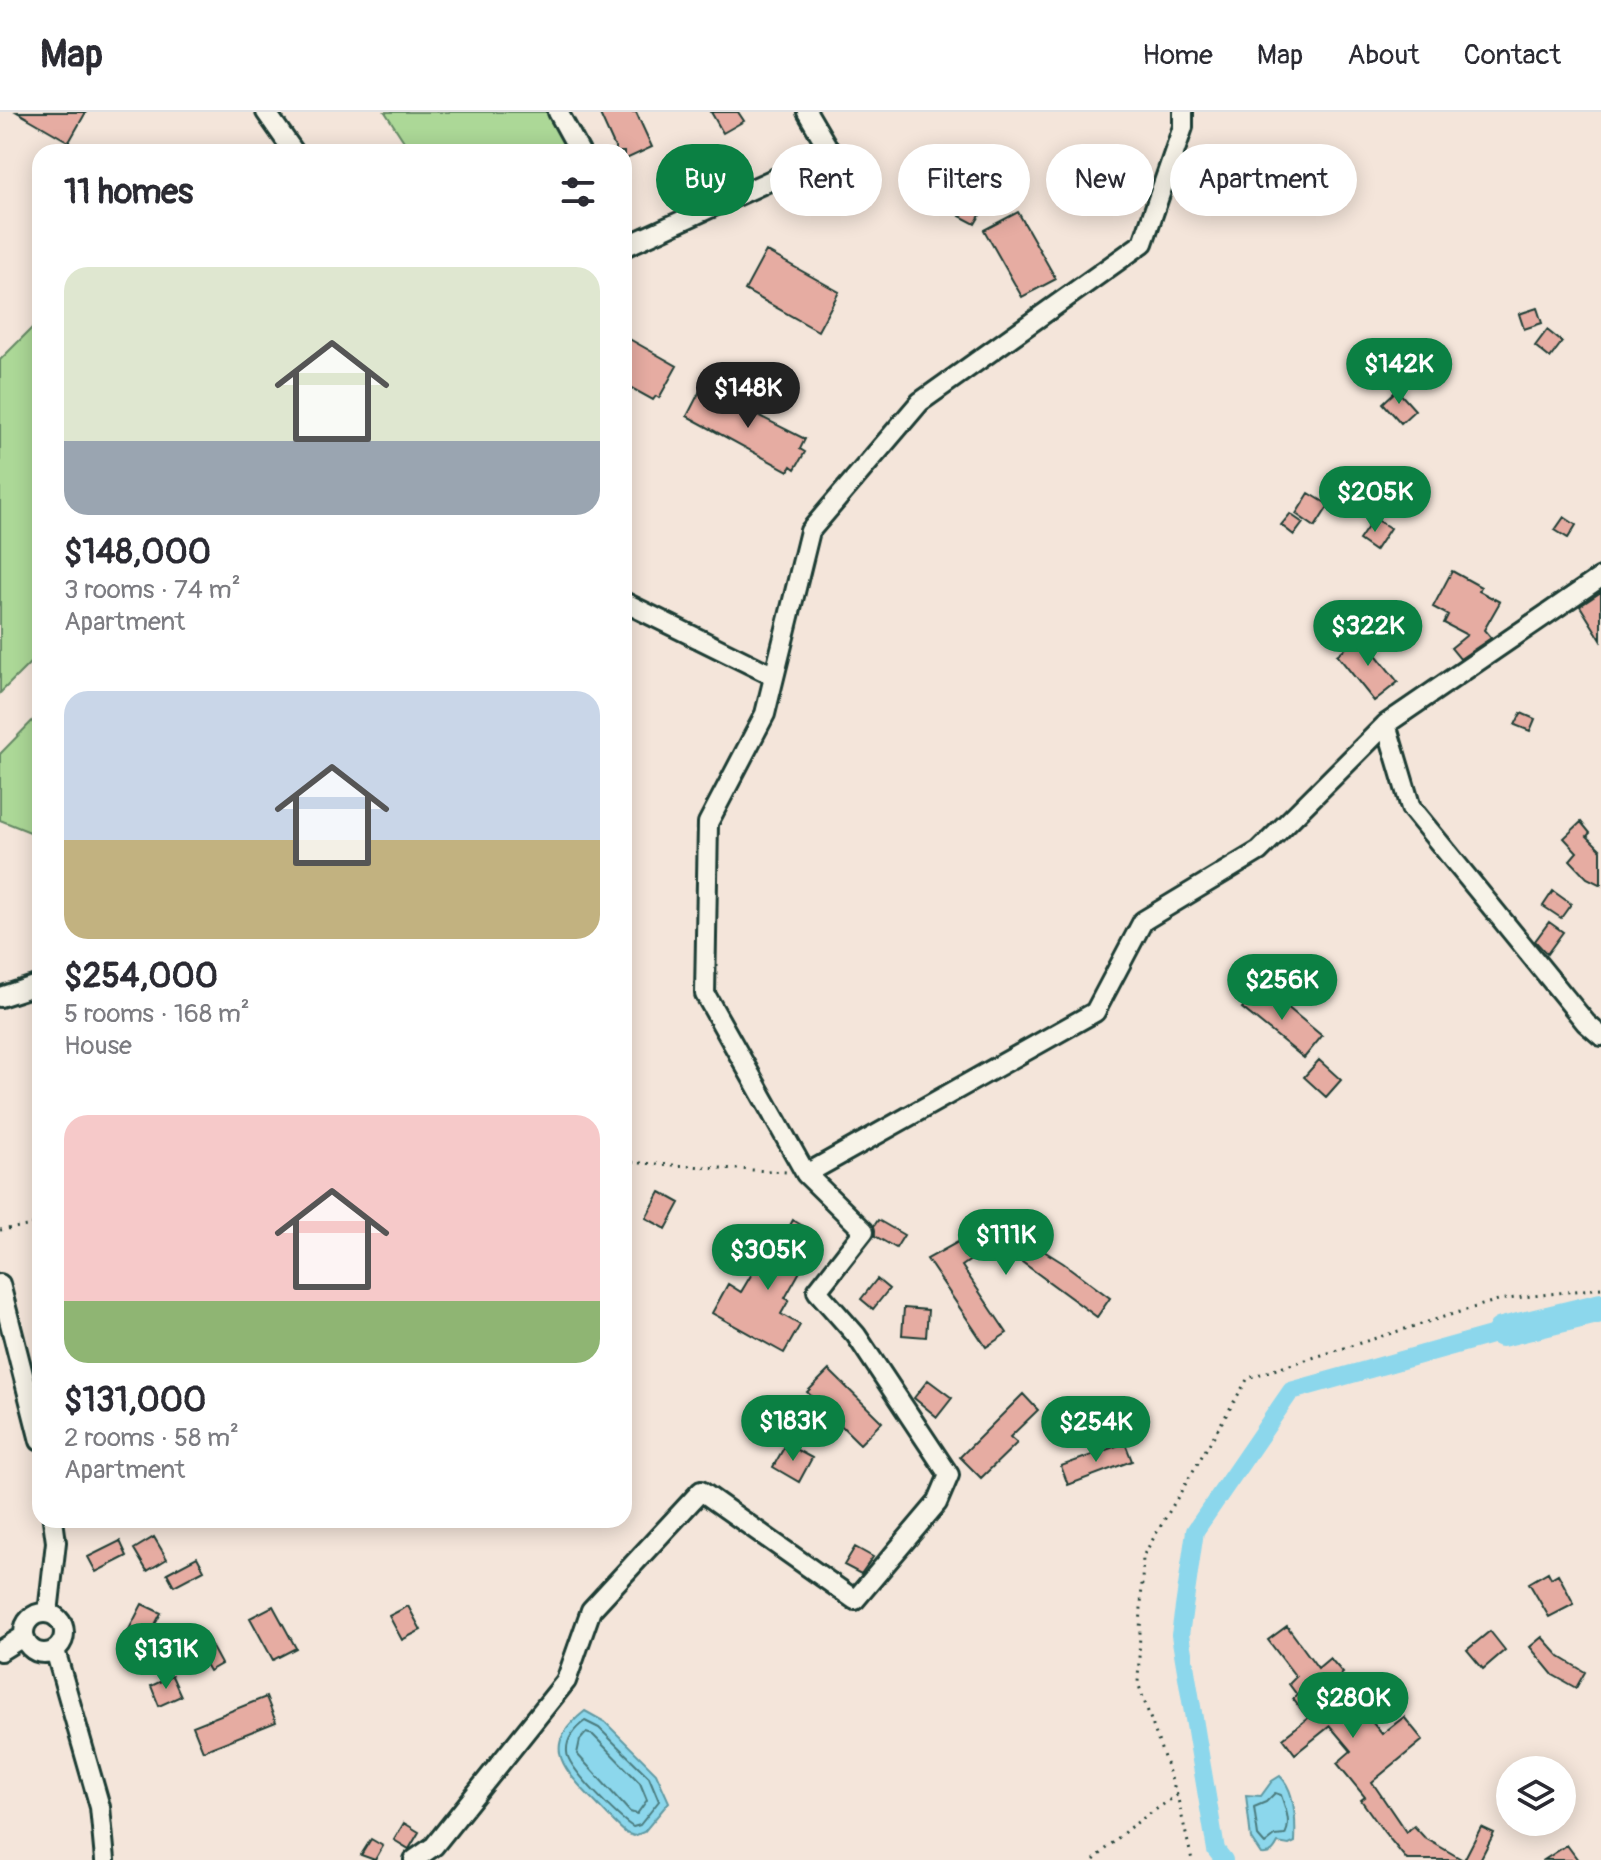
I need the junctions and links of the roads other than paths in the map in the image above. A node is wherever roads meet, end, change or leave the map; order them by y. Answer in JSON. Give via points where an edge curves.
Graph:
{"nodes":[{"id":1,"x":266,"y":112,"type":"edge"},
{"id":2,"x":558,"y":112,"type":"edge"},
{"id":3,"x":807,"y":112,"type":"edge"},
{"id":4,"x":1183,"y":112,"type":"edge"},
{"id":5,"x":288,"y":144,"type":"edge"},
{"id":6,"x":576,"y":144,"type":"edge"},
{"id":7,"x":632,"y":237,"type":"edge"},
{"id":8,"x":1601,"y":577,"type":"edge"},
{"id":9,"x":632,"y":606,"type":"edge"},
{"id":10,"x":774,"y":676,"type":"junction"},
{"id":11,"x":1386,"y":724,"type":"junction"},
{"id":12,"x":32,"y":987,"type":"edge"},
{"id":13,"x":0,"y":997,"type":"edge"},
{"id":14,"x":1601,"y":1036,"type":"edge"},
{"id":15,"x":806,"y":1174,"type":"junction"},
{"id":16,"x":0,"y":1284,"type":"edge"},
{"id":17,"x":32,"y":1410,"type":"edge"},
{"id":18,"x":54,"y":1528,"type":"edge"},
{"id":19,"x":48,"y":1613,"type":"junction"},
{"id":20,"x":24,"y":1636,"type":"junction"},
{"id":21,"x":55,"y":1650,"type":"junction"},
{"id":22,"x":0,"y":1651,"type":"edge"},
{"id":23,"x":105,"y":1860,"type":"edge"},
{"id":24,"x":414,"y":1860,"type":"edge"}],
"edges":[{"from":1,"to":5,"type":"street"},
{"from":2,"to":6,"type":"street"},
{"from":3,"to":7,"type":"street","via":[[831,153]]},
{"from":4,"to":10,"type":"street","via":[[1183,127],[1143,243],[920,402],[810,531]]},
{"from":8,"to":11,"type":"street"},
{"from":9,"to":10,"type":"street"},
{"from":10,"to":15,"type":"street","via":[[765,714],[708,823],[705,994]]},
{"from":11,"to":14,"type":"street","via":[[1411,808]]},
{"from":11,"to":15,"type":"street","via":[[1259,851],[1143,921],[1095,1012]]},
{"from":12,"to":13,"type":"street"},
{"from":15,"to":24,"type":"street","via":[[864,1231],[817,1291],[856,1335],[949,1475],[937,1503],[855,1600],[701,1491],[591,1610],[566,1681],[434,1846]]},
{"from":16,"to":17,"type":"street"},
{"from":18,"to":19,"type":"street"},
{"from":19,"to":20,"type":"street","via":[[33,1616]]},
{"from":19,"to":21,"type":"street","via":[[64,1629]]},
{"from":20,"to":21,"type":"street","via":[[39,1653]]},
{"from":20,"to":22,"type":"street"},
{"from":21,"to":23,"type":"street","via":[[100,1807]]}]}
